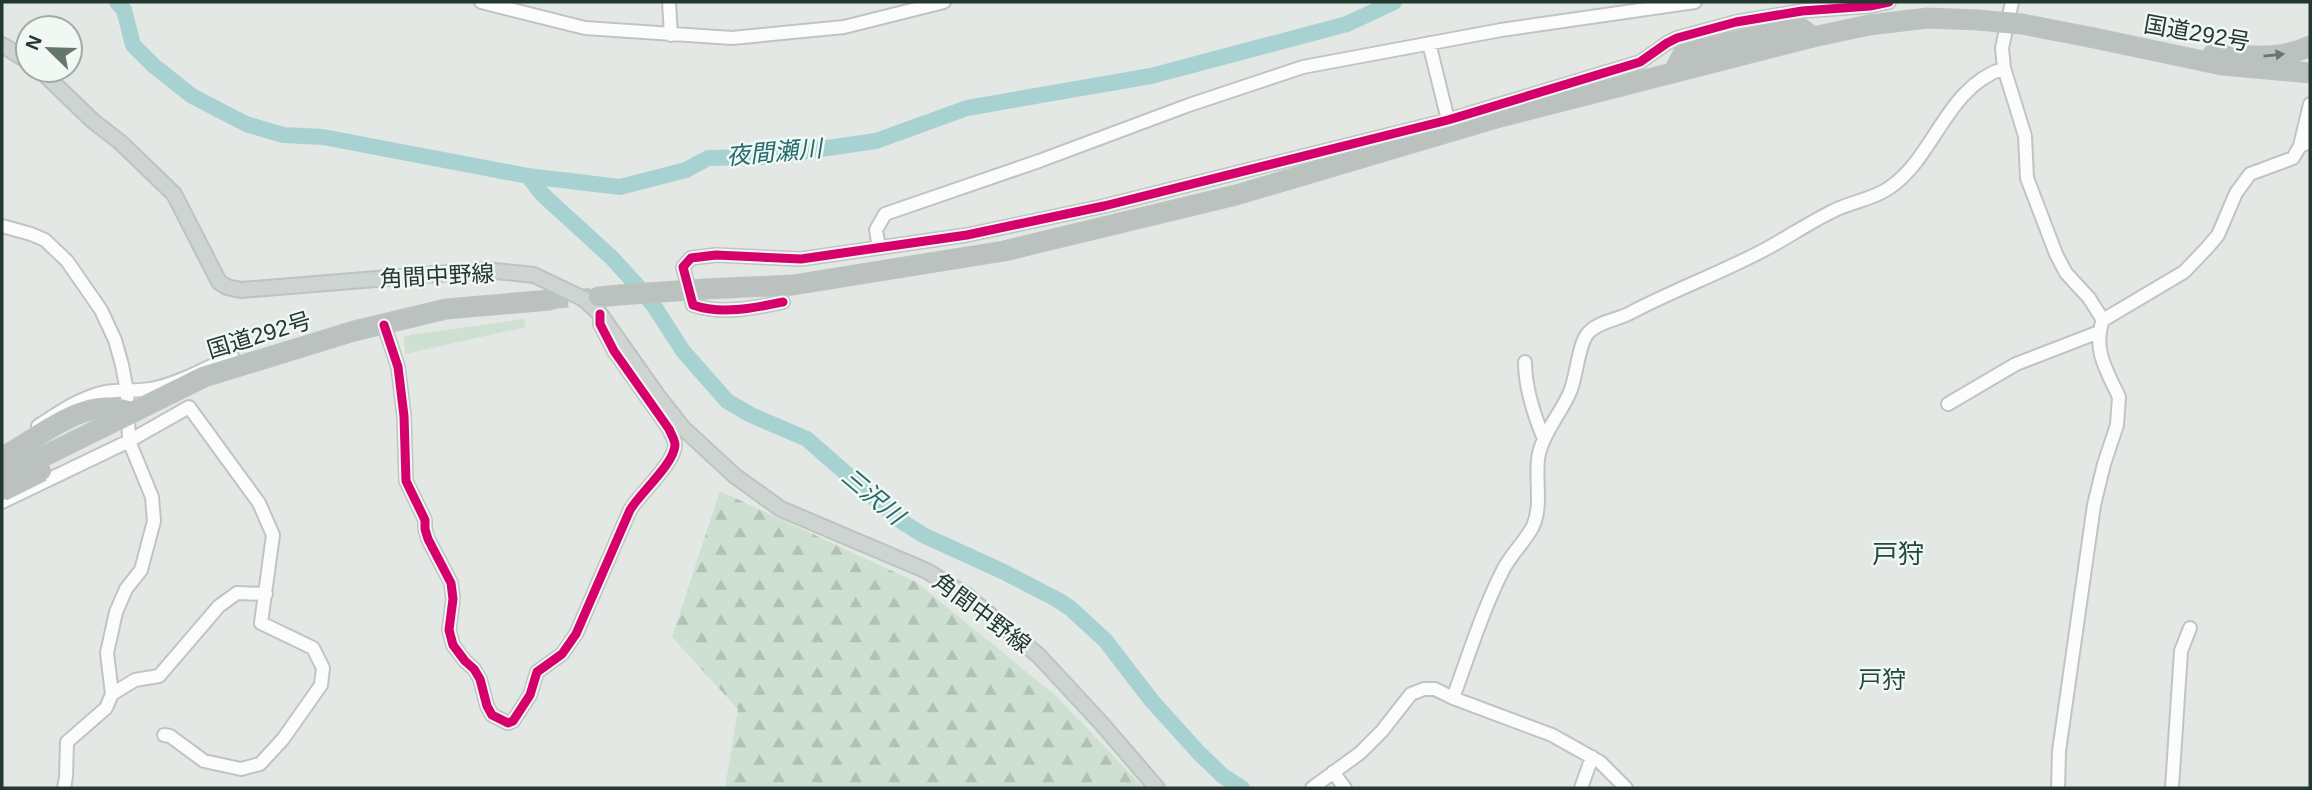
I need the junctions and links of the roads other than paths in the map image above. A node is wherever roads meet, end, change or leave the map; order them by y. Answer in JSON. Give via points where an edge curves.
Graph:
{"nodes":[{"id":1,"x":481,"y":2,"type":"edge"},
{"id":2,"x":670,"y":2,"type":"edge"},
{"id":3,"x":944,"y":2,"type":"edge"},
{"id":4,"x":1695,"y":2,"type":"edge"},
{"id":5,"x":1889,"y":2,"type":"edge"},
{"id":6,"x":2012,"y":2,"type":"edge"},
{"id":7,"x":671,"y":35,"type":"junction"},
{"id":8,"x":1429,"y":43,"type":"junction"},
{"id":9,"x":2310,"y":46,"type":"edge"},
{"id":10,"x":2157,"y":52,"type":"junction"},
{"id":11,"x":2004,"y":68,"type":"junction"},
{"id":12,"x":2310,"y":73,"type":"edge"},
{"id":13,"x":55,"y":84,"type":"edge"},
{"id":14,"x":2310,"y":104,"type":"edge"},
{"id":15,"x":1448,"y":120,"type":"junction"},
{"id":16,"x":2305,"y":144,"type":"edge"},
{"id":17,"x":2,"y":226,"type":"edge"},
{"id":18,"x":879,"y":248,"type":"junction"},
{"id":19,"x":550,"y":300,"type":"tunnel mouth"},
{"id":20,"x":783,"y":302,"type":"dead end"},
{"id":21,"x":599,"y":305,"type":"junction"},
{"id":22,"x":384,"y":325,"type":"junction"},
{"id":23,"x":2101,"y":326,"type":"junction"},
{"id":24,"x":232,"y":356,"type":"dead end"},
{"id":25,"x":256,"y":360,"type":"junction"},
{"id":26,"x":1525,"y":362,"type":"dead end"},
{"id":27,"x":127,"y":391,"type":"junction"},
{"id":28,"x":1948,"y":404,"type":"dead end"},
{"id":29,"x":135,"y":413,"type":"junction"},
{"id":30,"x":1544,"y":439,"type":"junction"},
{"id":31,"x":129,"y":441,"type":"junction"},
{"id":32,"x":2,"y":448,"type":"edge"},
{"id":33,"x":2,"y":457,"type":"edge"},
{"id":34,"x":2,"y":477,"type":"edge"},
{"id":35,"x":2,"y":491,"type":"edge"},
{"id":36,"x":2,"y":502,"type":"edge"},
{"id":37,"x":266,"y":594,"type":"junction"},
{"id":38,"x":2190,"y":628,"type":"dead end"},
{"id":39,"x":112,"y":694,"type":"junction"},
{"id":40,"x":1452,"y":698,"type":"junction"},
{"id":41,"x":164,"y":735,"type":"dead end"},
{"id":42,"x":1592,"y":757,"type":"junction"},
{"id":43,"x":1333,"y":772,"type":"junction"},
{"id":44,"x":64,"y":788,"type":"edge"},
{"id":45,"x":1157,"y":788,"type":"edge"},
{"id":46,"x":1312,"y":788,"type":"edge"},
{"id":47,"x":1345,"y":788,"type":"edge"},
{"id":48,"x":1581,"y":788,"type":"edge"},
{"id":49,"x":1626,"y":788,"type":"edge"},
{"id":50,"x":2058,"y":788,"type":"edge"},
{"id":51,"x":2172,"y":788,"type":"edge"}],
"edges":[{"from":1,"to":7,"type":"street","via":[[585,28]]},
{"from":2,"to":7,"type":"street"},
{"from":3,"to":7,"type":"street","via":[[844,27],[732,38]]},
{"from":4,"to":8,"type":"street"},
{"from":5,"to":15,"type":"street","via":[[1802,11],[1677,38],[1640,62]]},
{"from":6,"to":11,"type":"street","via":[[2002,48]]},
{"from":8,"to":15,"type":"street"},
{"from":8,"to":18,"type":"street","via":[[1303,67],[885,214],[876,230]]},
{"from":10,"to":9,"type":"highway","one_way":true,"via":[[2272,56]]},
{"from":10,"to":12,"type":"highway","name":"国道292号","via":[[2222,65]]},
{"from":10,"to":21,"type":"highway","name":"国道292号","bridge":true,"via":[[2022,24],[1928,18],[1869,25],[1500,117],[1236,195],[1004,251],[793,285],[619,295]]},
{"from":11,"to":23,"type":"street","via":[[2025,136],[2027,178],[2056,254],[2089,298]]},
{"from":11,"to":30,"type":"street","via":[[1976,83],[1945,117],[1907,174],[1888,189],[1833,210],[1765,249],[1588,332],[1575,381]]},
{"from":13,"to":21,"type":"main road","name":"角間中野線","via":[[174,194],[219,282],[227,287],[242,290],[486,270],[534,275]]},
{"from":14,"to":16,"type":"street"},
{"from":15,"to":18,"type":"street","via":[[1104,206]]},
{"from":16,"to":23,"type":"street","via":[[2293,158],[2250,174],[2236,193],[2218,235],[2184,272]]},
{"from":17,"to":27,"type":"street","via":[[45,240],[67,261],[101,310],[119,353]]},
{"from":18,"to":20,"type":"street","via":[[801,259],[716,255],[691,258],[683,267],[693,305],[706,310]]},
{"from":19,"to":22,"type":"highway","name":"国道292号","via":[[446,309]]},
{"from":21,"to":22,"type":"street","via":[[600,324],[614,351],[670,429],[675,444],[672,457],[630,510],[576,634],[562,654],[537,672],[530,695],[508,723],[492,715],[480,679],[453,645],[449,630],[451,583],[406,481],[398,367]]},
{"from":21,"to":45,"type":"main road","name":"角間中野線","via":[[657,396],[683,428],[735,476],[780,509],[927,571],[967,596],[1039,656]]},
{"from":22,"to":25,"type":"highway","name":"国道292号","bridge":true},
{"from":23,"to":28,"type":"street","via":[[2016,364]]},
{"from":23,"to":50,"type":"street","via":[[2099,351],[2120,404],[2094,505],[2059,751]]},
{"from":24,"to":27,"type":"street","via":[[169,384]]},
{"from":25,"to":29,"type":"highway","name":"国道292号","bridge":true,"via":[[204,377]]},
{"from":25,"to":35,"type":"highway","bridge":true},
{"from":26,"to":30,"type":"street","via":[[1529,396]]},
{"from":27,"to":31,"type":"street"},
{"from":27,"to":32,"type":"street","via":[[103,393],[70,406]]},
{"from":29,"to":33,"type":"highway","bridge":true,"via":[[89,410]]},
{"from":29,"to":34,"type":"highway","name":"国道292号","bridge":true},
{"from":30,"to":40,"type":"street","via":[[1534,523],[1504,569]]},
{"from":31,"to":36,"type":"street"},
{"from":31,"to":37,"type":"street","via":[[188,407],[259,503],[273,535]]},
{"from":31,"to":39,"type":"street","via":[[152,497],[154,521],[141,570],[116,612],[107,653]]},
{"from":37,"to":39,"type":"street","via":[[237,593],[219,606],[159,676],[135,680]]},
{"from":37,"to":41,"type":"street","via":[[261,623],[313,648],[323,668],[321,685],[283,739],[260,764],[241,769],[204,761]]},
{"from":38,"to":51,"type":"street","via":[[2181,651]]},
{"from":39,"to":44,"type":"street","via":[[106,708],[67,742]]},
{"from":40,"to":42,"type":"street","via":[[1552,735]]},
{"from":40,"to":43,"type":"street","via":[[1435,689],[1411,694],[1371,743]]},
{"from":42,"to":48,"type":"street"},
{"from":42,"to":49,"type":"street"},
{"from":43,"to":46,"type":"street"},
{"from":43,"to":47,"type":"street"}]}
